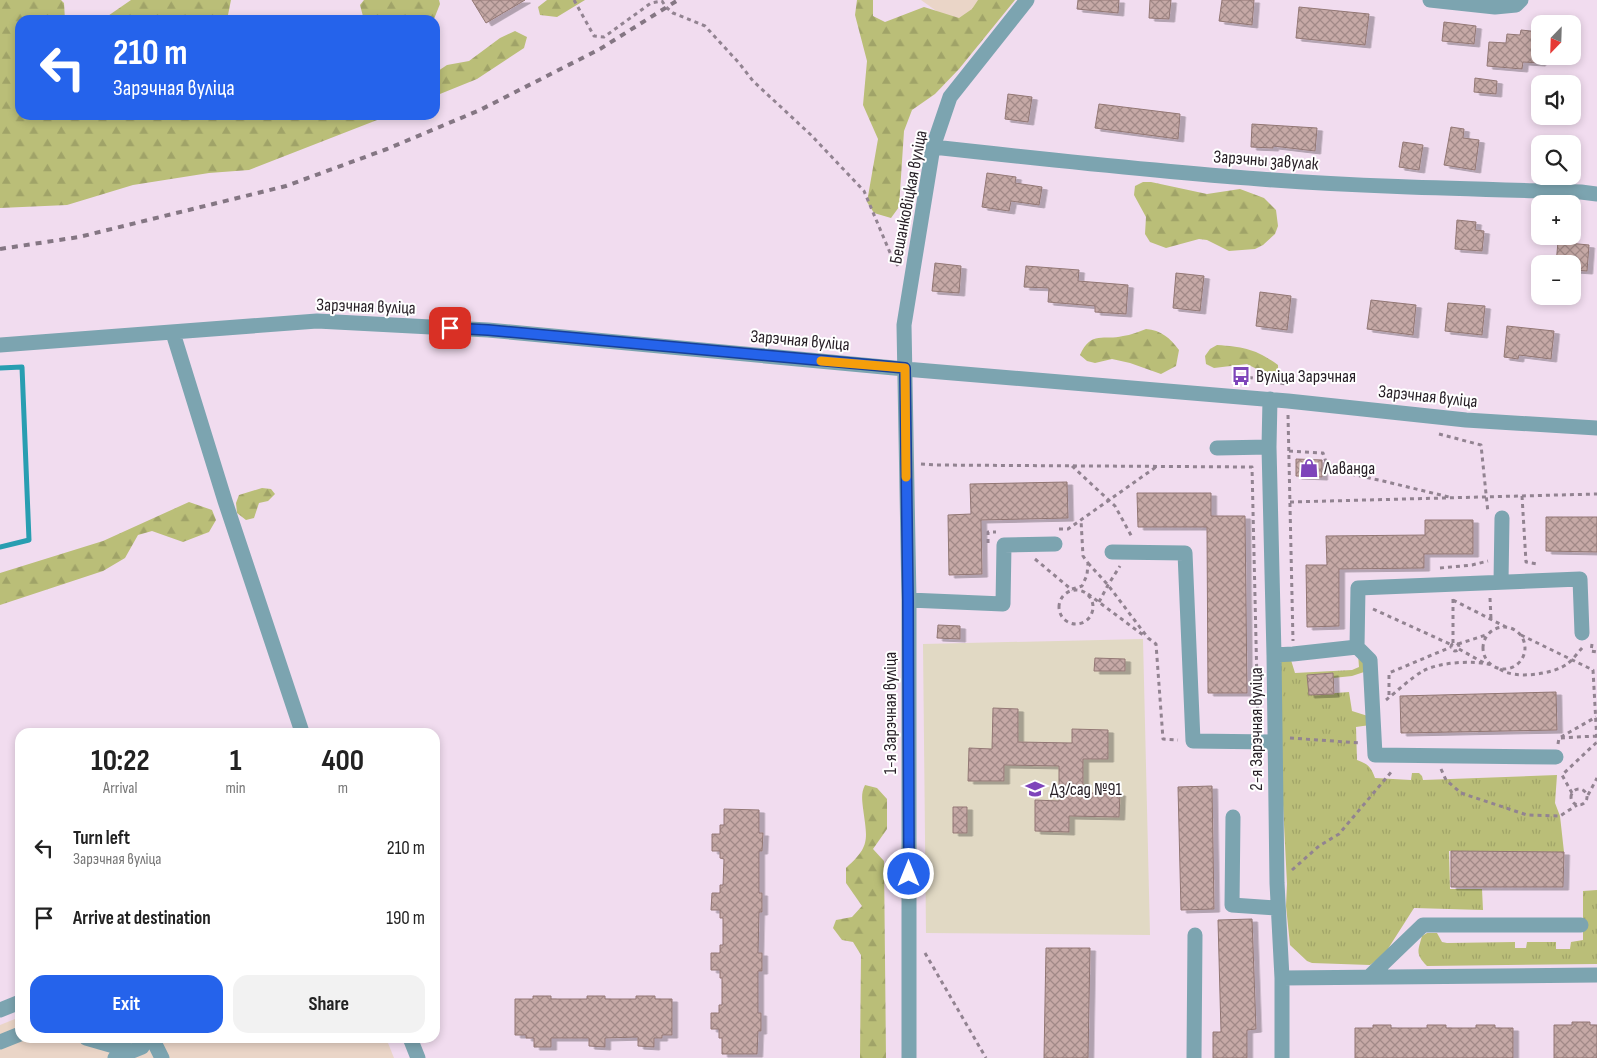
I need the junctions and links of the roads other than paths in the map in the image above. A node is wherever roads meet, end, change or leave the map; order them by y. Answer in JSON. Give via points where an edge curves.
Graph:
{"nodes":[{"id":1,"x":1027,"y":0,"type":"edge"},
{"id":2,"x":1430,"y":0,"type":"edge"},
{"id":3,"x":1521,"y":0,"type":"edge"},
{"id":4,"x":934,"y":147,"type":"junction"},
{"id":5,"x":1597,"y":194,"type":"edge"},
{"id":6,"x":173,"y":333,"type":"junction"},
{"id":7,"x":0,"y":346,"type":"edge"},
{"id":8,"x":905,"y":368,"type":"junction"},
{"id":9,"x":1270,"y":399,"type":"junction"},
{"id":10,"x":1597,"y":428,"type":"edge"},
{"id":11,"x":1269,"y":447,"type":"junction"},
{"id":12,"x":1217,"y":448,"type":"dead end"},
{"id":13,"x":1502,"y":518,"type":"dead end"},
{"id":14,"x":1055,"y":544,"type":"dead end"},
{"id":15,"x":1112,"y":552,"type":"dead end"},
{"id":16,"x":1494,"y":582,"type":"junction"},
{"id":17,"x":908,"y":600,"type":"junction"},
{"id":18,"x":1587,"y":635,"type":"road end"},
{"id":19,"x":1358,"y":647,"type":"junction"},
{"id":20,"x":1274,"y":655,"type":"junction"},
{"id":21,"x":301,"y":728,"type":"edge"},
{"id":22,"x":1274,"y":740,"type":"junction"},
{"id":23,"x":1556,"y":757,"type":"road end"},
{"id":24,"x":1233,"y":818,"type":"dead end"},
{"id":25,"x":1277,"y":908,"type":"junction"},
{"id":26,"x":1581,"y":925,"type":"dead end"},
{"id":27,"x":1195,"y":935,"type":"dead end"},
{"id":28,"x":1597,"y":975,"type":"edge"},
{"id":29,"x":1369,"y":977,"type":"junction"},
{"id":30,"x":1282,"y":978,"type":"junction"},
{"id":31,"x":15,"y":1004,"type":"edge"},
{"id":32,"x":0,"y":1010,"type":"edge"},
{"id":33,"x":15,"y":1036,"type":"edge"},
{"id":34,"x":0,"y":1042,"type":"edge"},
{"id":35,"x":102,"y":1043,"type":"edge"},
{"id":36,"x":144,"y":1043,"type":"edge"},
{"id":37,"x":154,"y":1043,"type":"edge"},
{"id":38,"x":412,"y":1043,"type":"edge"},
{"id":39,"x":131,"y":1052,"type":"junction"},
{"id":40,"x":115,"y":1058,"type":"edge"},
{"id":41,"x":162,"y":1058,"type":"edge"},
{"id":42,"x":418,"y":1058,"type":"edge"},
{"id":43,"x":908,"y":1058,"type":"edge"},
{"id":44,"x":1194,"y":1058,"type":"edge"},
{"id":45,"x":1282,"y":1058,"type":"edge"}],
"edges":[{"from":1,"to":4,"type":"street","name":"Бешанковіцкая вуліца","via":[[950,97]]},
{"from":2,"to":3,"type":"street","via":[[1495,7],[1516,5]]},
{"from":4,"to":5,"type":"street","name":"Зарэчны завулак","via":[[1118,168],[1262,179]]},
{"from":4,"to":8,"type":"street","name":"Бешанковіцкая вуліца","via":[[904,325]]},
{"from":6,"to":7,"type":"street","name":"Зарэчная вуліца"},
{"from":6,"to":8,"type":"street","name":"Зарэчная вуліца","via":[[326,322],[488,330]]},
{"from":6,"to":21,"type":"street"},
{"from":8,"to":9,"type":"street","name":"Зарэчная вуліца"},
{"from":8,"to":17,"type":"street","name":"1-я Зарэчная вуліца"},
{"from":9,"to":10,"type":"street","name":"Зарэчная вуліца","via":[[1466,420]]},
{"from":9,"to":11,"type":"street","name":"2-я Зарэчная вуліца"},
{"from":11,"to":12,"type":"street"},
{"from":11,"to":20,"type":"street","name":"2-я Зарэчная вуліца"},
{"from":13,"to":16,"type":"street"},
{"from":14,"to":17,"type":"street","via":[[1004,545],[1003,604]]},
{"from":15,"to":22,"type":"street","via":[[1185,553],[1193,741]]},
{"from":16,"to":18,"type":"street","via":[[1580,579]]},
{"from":16,"to":19,"type":"street","via":[[1358,588]]},
{"from":17,"to":43,"type":"street","name":"1-я Зарэчная вуліца"},
{"from":19,"to":20,"type":"street"},
{"from":19,"to":23,"type":"street","via":[[1370,660],[1375,755]]},
{"from":20,"to":22,"type":"street","name":"2-я Зарэчная вуліца"},
{"from":22,"to":25,"type":"street","name":"2-я Зарэчная вуліца"},
{"from":24,"to":25,"type":"street","via":[[1232,906]]},
{"from":25,"to":30,"type":"street","name":"2-я Зарэчная вуліца"},
{"from":26,"to":29,"type":"street","via":[[1423,925]]},
{"from":27,"to":44,"type":"street"},
{"from":28,"to":29,"type":"street"},
{"from":29,"to":30,"type":"street"},
{"from":30,"to":45,"type":"street","name":"2-я Зарэчная вуліца"},
{"from":31,"to":32,"type":"street"},
{"from":33,"to":34,"type":"street"},
{"from":35,"to":39,"type":"street"},
{"from":36,"to":39,"type":"street"},
{"from":37,"to":41,"type":"street"},
{"from":38,"to":42,"type":"street"},
{"from":39,"to":40,"type":"street"}]}
